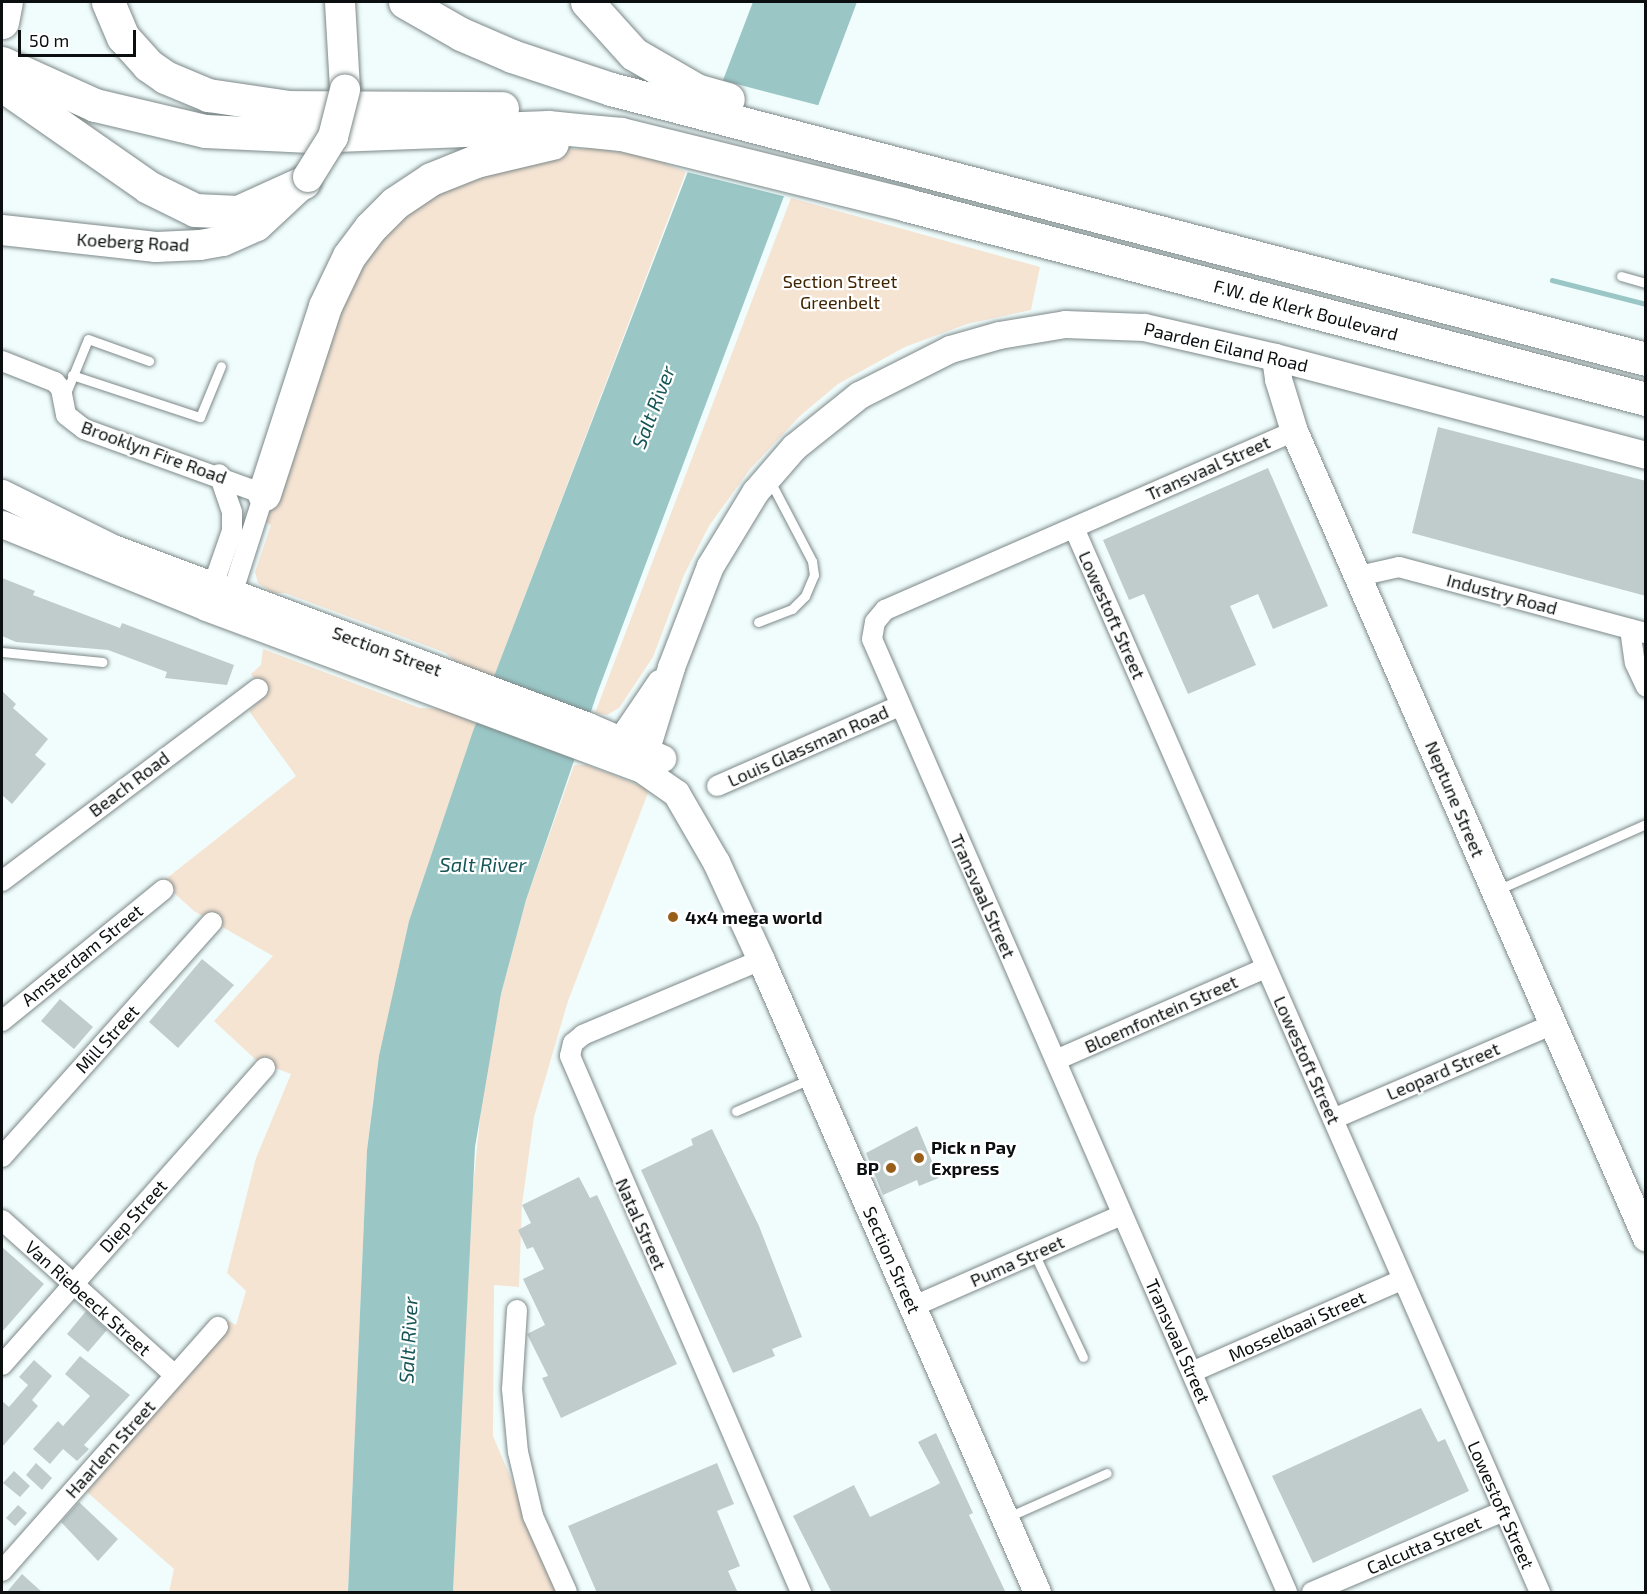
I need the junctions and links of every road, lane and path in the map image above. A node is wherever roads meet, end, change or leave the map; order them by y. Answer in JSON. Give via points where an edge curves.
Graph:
{"nodes":[{"id":1,"x":108,"y":2,"type":"edge"},
{"id":2,"x":405,"y":2,"type":"edge"},
{"id":3,"x":587,"y":2,"type":"edge"},
{"id":4,"x":341,"y":7,"type":"edge"},
{"id":5,"x":2,"y":63,"type":"edge"},
{"id":6,"x":2,"y":85,"type":"edge"},
{"id":7,"x":694,"y":128,"type":"junction"},
{"id":8,"x":815,"y":153,"type":"junction"},
{"id":9,"x":306,"y":180,"type":"junction"},
{"id":10,"x":2,"y":230,"type":"edge"},
{"id":11,"x":1621,"y":276,"type":"dead end"},
{"id":12,"x":1646,"y":283,"type":"edge"},
{"id":13,"x":1275,"y":357,"type":"junction"},
{"id":14,"x":1646,"y":358,"type":"edge"},
{"id":15,"x":2,"y":361,"type":"edge"},
{"id":16,"x":149,"y":362,"type":"dead end"},
{"id":17,"x":221,"y":366,"type":"dead end"},
{"id":18,"x":72,"y":375,"type":"junction"},
{"id":19,"x":64,"y":398,"type":"junction"},
{"id":20,"x":1646,"y":399,"type":"edge"},
{"id":21,"x":1294,"y":430,"type":"junction"},
{"id":22,"x":1646,"y":455,"type":"edge"},
{"id":23,"x":219,"y":474,"type":"junction"},
{"id":24,"x":768,"y":476,"type":"junction"},
{"id":25,"x":2,"y":493,"type":"edge"},
{"id":26,"x":264,"y":494,"type":"junction"},
{"id":27,"x":2,"y":524,"type":"edge"},
{"id":28,"x":1074,"y":528,"type":"junction"},
{"id":29,"x":2,"y":542,"type":"edge"},
{"id":30,"x":80,"y":558,"type":"junction"},
{"id":31,"x":1359,"y":576,"type":"junction"},
{"id":32,"x":219,"y":600,"type":"junction"},
{"id":33,"x":758,"y":622,"type":"dead end"},
{"id":34,"x":1638,"y":631,"type":"edge"},
{"id":35,"x":2,"y":652,"type":"edge"},
{"id":36,"x":103,"y":662,"type":"dead end"},
{"id":37,"x":1646,"y":687,"type":"edge"},
{"id":38,"x":258,"y":689,"type":"dead end"},
{"id":39,"x":899,"y":705,"type":"junction"},
{"id":40,"x":631,"y":754,"type":"junction"},
{"id":41,"x":717,"y":786,"type":"dead end"},
{"id":42,"x":1646,"y":825,"type":"edge"},
{"id":43,"x":2,"y":881,"type":"edge"},
{"id":44,"x":163,"y":890,"type":"dead end"},
{"id":45,"x":1494,"y":891,"type":"junction"},
{"id":46,"x":212,"y":922,"type":"dead end"},
{"id":47,"x":761,"y":960,"type":"junction"},
{"id":48,"x":1266,"y":968,"type":"junction"},
{"id":49,"x":2,"y":1020,"type":"edge"},
{"id":50,"x":1554,"y":1024,"type":"junction"},
{"id":51,"x":1056,"y":1060,"type":"junction"},
{"id":52,"x":265,"y":1068,"type":"dead end"},
{"id":53,"x":812,"y":1078,"type":"junction"},
{"id":54,"x":736,"y":1111,"type":"dead end"},
{"id":55,"x":1333,"y":1119,"type":"junction"},
{"id":56,"x":2,"y":1157,"type":"edge"},
{"id":57,"x":1638,"y":1201,"type":"edge"},
{"id":58,"x":1122,"y":1215,"type":"junction"},
{"id":59,"x":2,"y":1220,"type":"edge"},
{"id":60,"x":1646,"y":1238,"type":"edge"},
{"id":61,"x":1034,"y":1253,"type":"junction"},
{"id":62,"x":1402,"y":1280,"type":"junction"},
{"id":63,"x":73,"y":1284,"type":"junction"},
{"id":64,"x":912,"y":1307,"type":"junction"},
{"id":65,"x":517,"y":1310,"type":"dead end"},
{"id":66,"x":218,"y":1327,"type":"dead end"},
{"id":67,"x":1083,"y":1358,"type":"dead end"},
{"id":68,"x":2,"y":1365,"type":"edge"},
{"id":69,"x":1192,"y":1372,"type":"junction"},
{"id":70,"x":175,"y":1376,"type":"junction"},
{"id":71,"x":1107,"y":1473,"type":"dead end"},
{"id":72,"x":1504,"y":1511,"type":"junction"},
{"id":73,"x":1005,"y":1518,"type":"junction"},
{"id":74,"x":2,"y":1571,"type":"edge"},
{"id":75,"x":567,"y":1593,"type":"edge"},
{"id":76,"x":801,"y":1593,"type":"edge"},
{"id":77,"x":1037,"y":1593,"type":"edge"},
{"id":78,"x":1287,"y":1593,"type":"edge"},
{"id":79,"x":1312,"y":1593,"type":"edge"},
{"id":80,"x":1540,"y":1593,"type":"edge"}],
"edges":[{"from":1,"to":7,"type":"highway","via":[[123,37],[148,64],[186,87],[232,101],[289,107],[547,110]]},
{"from":2,"to":7,"type":"highway","via":[[461,34],[518,59]]},
{"from":3,"to":7,"type":"highway","via":[[634,54],[664,74]]},
{"from":4,"to":9,"type":"main road","name":"Koeberg Road","bridge":true,"via":[[345,90],[333,137]]},
{"from":5,"to":7,"type":"highway","via":[[95,105],[205,132],[310,136],[548,127],[621,134]]},
{"from":6,"to":9,"type":"highway","via":[[155,192],[195,210],[238,212]]},
{"from":7,"to":8,"type":"highway"},
{"from":7,"to":8,"type":"highway"},
{"from":7,"to":26,"type":"highway","via":[[540,144],[455,168],[395,203],[370,228],[337,279]]},
{"from":8,"to":14,"type":"highway","via":[[900,162]]},
{"from":8,"to":20,"type":"highway","name":"F.W. de Klerk Boulevard","via":[[907,205]]},
{"from":9,"to":10,"type":"main road","name":"Koeberg Road","via":[[257,226],[200,246],[156,247]]},
{"from":11,"to":12,"type":"lane"},
{"from":13,"to":21,"type":"street","name":"Neptune Street"},
{"from":13,"to":22,"type":"street","name":"Paarden Eiland Road"},
{"from":13,"to":24,"type":"street","name":"Paarden Eiland Road","via":[[1144,327],[1065,324],[999,335],[926,358],[867,390],[818,426]]},
{"from":15,"to":19,"type":"street","name":"Brooklyn Fire Road","via":[[55,382]]},
{"from":16,"to":18,"type":"lane","via":[[88,339]]},
{"from":17,"to":18,"type":"lane","via":[[200,417]]},
{"from":18,"to":19,"type":"lane"},
{"from":19,"to":23,"type":"street","name":"Brooklyn Fire Road","via":[[66,415],[84,429]]},
{"from":21,"to":28,"type":"street","name":"Transvaal Street"},
{"from":21,"to":31,"type":"street","name":"Neptune Street"},
{"from":23,"to":26,"type":"street","name":"Brooklyn Fire Road"},
{"from":23,"to":32,"type":"street","via":[[232,512],[232,531]]},
{"from":24,"to":33,"type":"lane","via":[[812,561],[814,575],[805,596],[792,609]]},
{"from":24,"to":40,"type":"street","name":"Paarden Eiland Road","via":[[734,522],[710,566],[671,667]]},
{"from":25,"to":32,"type":"street","name":"Section Street"},
{"from":26,"to":32,"type":"street"},
{"from":27,"to":30,"type":"street","name":"Section Street"},
{"from":28,"to":39,"type":"street","name":"Transvaal Street","via":[[880,616],[872,639]]},
{"from":28,"to":48,"type":"street","name":"Lowestoft Street"},
{"from":29,"to":30,"type":"street","via":[[37,556]]},
{"from":30,"to":32,"type":"street","name":"Section Street"},
{"from":31,"to":34,"type":"street","name":"Industry Road","via":[[1399,567]]},
{"from":31,"to":45,"type":"street","name":"Neptune Street"},
{"from":32,"to":40,"type":"street","name":"Section Street"},
{"from":34,"to":37,"type":"street","via":[[1635,663]]},
{"from":35,"to":36,"type":"lane"},
{"from":38,"to":43,"type":"street","name":"Beach Road"},
{"from":39,"to":41,"type":"street","name":"Louis Glassman Road"},
{"from":39,"to":51,"type":"street","name":"Transvaal Street"},
{"from":40,"to":47,"type":"street","name":"Section Street","via":[[678,770],[687,782],[716,862]]},
{"from":42,"to":45,"type":"lane"},
{"from":44,"to":49,"type":"street","name":"Amsterdam Street"},
{"from":45,"to":50,"type":"street","name":"Neptune Street"},
{"from":46,"to":56,"type":"street","name":"Mill Street"},
{"from":47,"to":53,"type":"street","name":"Section Street"},
{"from":47,"to":76,"type":"street","name":"Natal Street","via":[[583,1035],[573,1043],[570,1056]]},
{"from":48,"to":51,"type":"street","name":"Bloemfontein Street"},
{"from":48,"to":55,"type":"street","name":"Lowestoft Street"},
{"from":50,"to":55,"type":"street","name":"Leopard Street"},
{"from":50,"to":57,"type":"street","name":"Neptune Street"},
{"from":51,"to":58,"type":"street","name":"Transvaal Street"},
{"from":52,"to":63,"type":"street","name":"Diep Street"},
{"from":53,"to":54,"type":"lane"},
{"from":53,"to":64,"type":"street","name":"Section Street"},
{"from":55,"to":62,"type":"street","name":"Lowestoft Street"},
{"from":57,"to":60,"type":"street","name":"Neptune Street"},
{"from":58,"to":61,"type":"street","name":"Puma Street"},
{"from":58,"to":69,"type":"street","name":"Transvaal Street"},
{"from":59,"to":63,"type":"street","name":"Van Riebeeck Street"},
{"from":61,"to":64,"type":"street","name":"Puma Street"},
{"from":61,"to":67,"type":"lane"},
{"from":62,"to":69,"type":"street","name":"Mosselbaai Street"},
{"from":62,"to":72,"type":"street","name":"Lowestoft Street"},
{"from":63,"to":68,"type":"street","name":"Diep Street"},
{"from":63,"to":70,"type":"street","name":"Van Riebeeck Street"},
{"from":64,"to":73,"type":"street","name":"Section Street"},
{"from":65,"to":75,"type":"street","via":[[512,1389],[518,1452],[533,1516]]},
{"from":66,"to":70,"type":"street","name":"Haarlem Street"},
{"from":69,"to":78,"type":"street","name":"Transvaal Street"},
{"from":70,"to":74,"type":"street","name":"Haarlem Street"},
{"from":71,"to":73,"type":"lane"},
{"from":72,"to":79,"type":"street","name":"Calcutta Street"},
{"from":72,"to":80,"type":"street","name":"Lowestoft Street"},
{"from":73,"to":77,"type":"street","name":"Section Street"}]}
